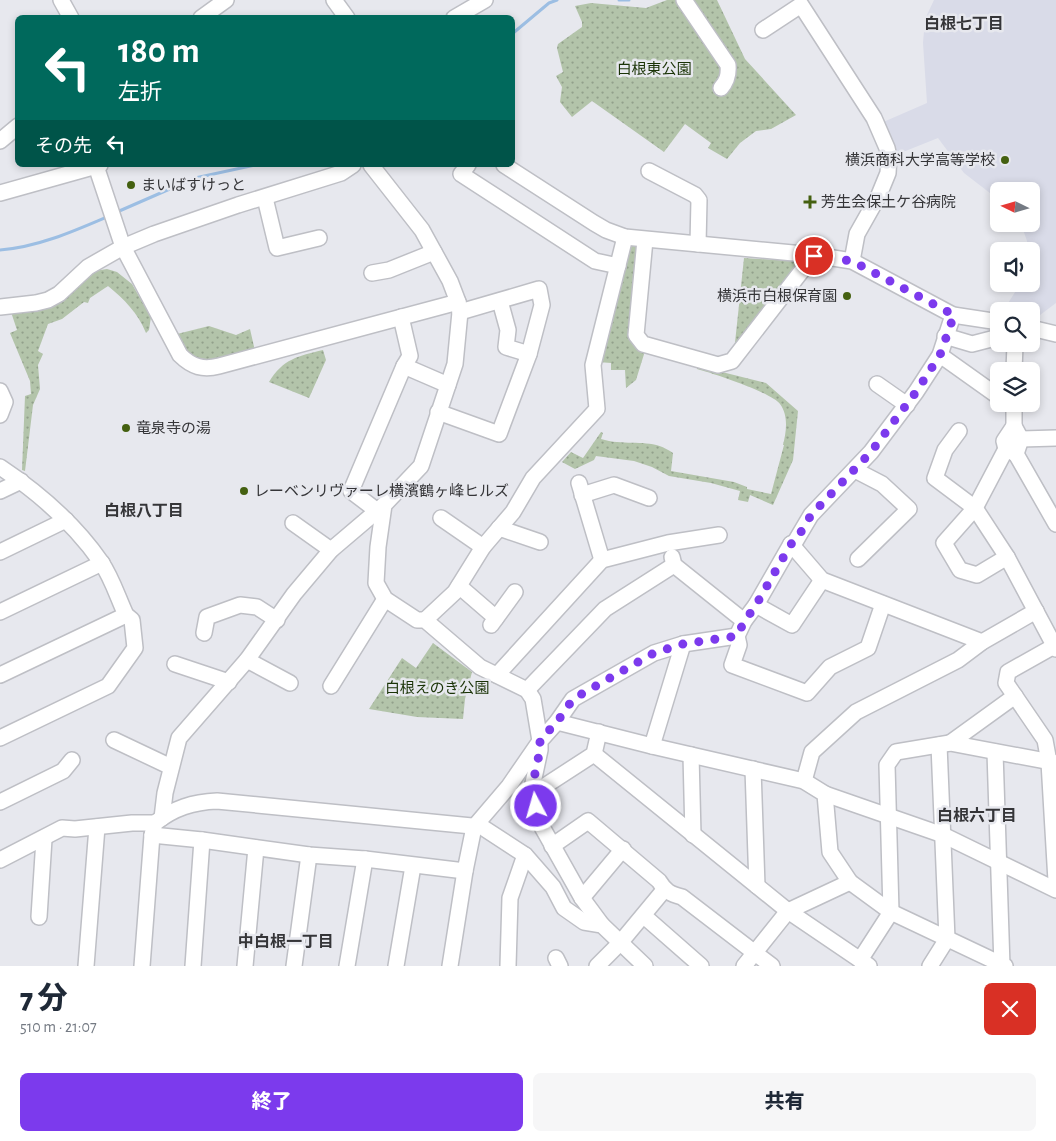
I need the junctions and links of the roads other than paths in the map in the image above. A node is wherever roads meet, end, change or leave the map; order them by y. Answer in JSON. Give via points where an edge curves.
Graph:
{"nodes":[{"id":1,"x":61,"y":0,"type":"edge"},
{"id":2,"x":226,"y":0,"type":"edge"},
{"id":3,"x":334,"y":0,"type":"edge"},
{"id":4,"x":484,"y":0,"type":"edge"},
{"id":5,"x":684,"y":0,"type":"edge"},
{"id":6,"x":69,"y":15,"type":"edge"},
{"id":7,"x":205,"y":15,"type":"edge"},
{"id":8,"x":345,"y":15,"type":"edge"},
{"id":9,"x":459,"y":15,"type":"edge"},
{"id":10,"x":763,"y":30,"type":"dead end"},
{"id":11,"x":721,"y":88,"type":"dead end"},
{"id":12,"x":15,"y":128,"type":"edge"},
{"id":13,"x":0,"y":141,"type":"edge"},
{"id":14,"x":94,"y":167,"type":"edge"},
{"id":15,"x":98,"y":167,"type":"edge"},
{"id":16,"x":349,"y":167,"type":"edge"},
{"id":17,"x":373,"y":167,"type":"edge"},
{"id":18,"x":466,"y":167,"type":"edge"},
{"id":19,"x":507,"y":167,"type":"edge"},
{"id":20,"x":649,"y":171,"type":"dead end"},
{"id":21,"x":0,"y":193,"type":"edge"},
{"id":22,"x":265,"y":198,"type":"junction"},
{"id":23,"x":625,"y":236,"type":"junction"},
{"id":24,"x":319,"y":238,"type":"dead end"},
{"id":25,"x":645,"y":240,"type":"junction"},
{"id":26,"x":698,"y":244,"type":"junction"},
{"id":27,"x":123,"y":247,"type":"junction"},
{"id":28,"x":434,"y":252,"type":"junction"},
{"id":29,"x":814,"y":256,"type":"junction"},
{"id":30,"x":852,"y":261,"type":"junction"},
{"id":31,"x":618,"y":266,"type":"junction"},
{"id":32,"x":372,"y":274,"type":"dead end"},
{"id":33,"x":500,"y":301,"type":"junction"},
{"id":34,"x":0,"y":307,"type":"edge"},
{"id":35,"x":459,"y":307,"type":"junction"},
{"id":36,"x":954,"y":315,"type":"junction"},
{"id":37,"x":401,"y":317,"type":"junction"},
{"id":38,"x":990,"y":321,"type":"edge"},
{"id":39,"x":1040,"y":330,"type":"edge"},
{"id":40,"x":1056,"y":334,"type":"edge"},
{"id":41,"x":946,"y":336,"type":"junction"},
{"id":42,"x":990,"y":339,"type":"edge"},
{"id":43,"x":529,"y":354,"type":"junction"},
{"id":44,"x":940,"y":355,"type":"junction"},
{"id":45,"x":404,"y":366,"type":"junction"},
{"id":46,"x":877,"y":384,"type":"dead end"},
{"id":47,"x":448,"y":385,"type":"junction"},
{"id":48,"x":0,"y":391,"type":"edge"},
{"id":49,"x":990,"y":391,"type":"edge"},
{"id":50,"x":907,"y":405,"type":"junction"},
{"id":51,"x":438,"y":412,"type":"junction"},
{"id":52,"x":1013,"y":412,"type":"edge"},
{"id":53,"x":0,"y":415,"type":"edge"},
{"id":54,"x":959,"y":431,"type":"dead end"},
{"id":55,"x":1017,"y":433,"type":"junction"},
{"id":56,"x":1056,"y":438,"type":"edge"},
{"id":57,"x":1011,"y":452,"type":"junction"},
{"id":58,"x":0,"y":467,"type":"edge"},
{"id":59,"x":855,"y":470,"type":"junction"},
{"id":60,"x":21,"y":481,"type":"junction"},
{"id":61,"x":0,"y":491,"type":"edge"},
{"id":62,"x":648,"y":498,"type":"dead end"},
{"id":63,"x":380,"y":508,"type":"junction"},
{"id":64,"x":976,"y":508,"type":"junction"},
{"id":65,"x":441,"y":518,"type":"dead end"},
{"id":66,"x":66,"y":520,"type":"junction"},
{"id":67,"x":293,"y":523,"type":"dead end"},
{"id":68,"x":1056,"y":524,"type":"edge"},
{"id":69,"x":500,"y":528,"type":"junction"},
{"id":70,"x":719,"y":536,"type":"dead end"},
{"id":71,"x":540,"y":542,"type":"dead end"},
{"id":72,"x":668,"y":543,"type":"junction"},
{"id":73,"x":791,"y":544,"type":"junction"},
{"id":74,"x":483,"y":547,"type":"junction"},
{"id":75,"x":331,"y":550,"type":"junction"},
{"id":76,"x":0,"y":552,"type":"edge"},
{"id":77,"x":1007,"y":557,"type":"junction"},
{"id":78,"x":858,"y":559,"type":"dead end"},
{"id":79,"x":602,"y":560,"type":"junction"},
{"id":80,"x":102,"y":563,"type":"junction"},
{"id":81,"x":674,"y":565,"type":"junction"},
{"id":82,"x":822,"y":580,"type":"junction"},
{"id":83,"x":459,"y":586,"type":"junction"},
{"id":84,"x":515,"y":592,"type":"dead end"},
{"id":85,"x":385,"y":598,"type":"junction"},
{"id":86,"x":883,"y":604,"type":"junction"},
{"id":87,"x":756,"y":605,"type":"junction"},
{"id":88,"x":1036,"y":611,"type":"junction"},
{"id":89,"x":0,"y":612,"type":"edge"},
{"id":90,"x":126,"y":615,"type":"junction"},
{"id":91,"x":277,"y":620,"type":"junction"},
{"id":92,"x":425,"y":620,"type":"junction"},
{"id":93,"x":744,"y":622,"type":"junction"},
{"id":94,"x":204,"y":633,"type":"dead end"},
{"id":95,"x":737,"y":636,"type":"junction"},
{"id":96,"x":982,"y":642,"type":"junction"},
{"id":97,"x":683,"y":644,"type":"junction"},
{"id":98,"x":1055,"y":646,"type":"edge"},
{"id":99,"x":247,"y":660,"type":"junction"},
{"id":100,"x":175,"y":664,"type":"dead end"},
{"id":101,"x":498,"y":675,"type":"junction"},
{"id":102,"x":0,"y":676,"type":"edge"},
{"id":103,"x":229,"y":682,"type":"junction"},
{"id":104,"x":290,"y":683,"type":"dead end"},
{"id":105,"x":331,"y":686,"type":"dead end"},
{"id":106,"x":527,"y":690,"type":"junction"},
{"id":107,"x":1015,"y":696,"type":"junction"},
{"id":108,"x":557,"y":722,"type":"junction"},
{"id":109,"x":599,"y":732,"type":"junction"},
{"id":110,"x":0,"y":738,"type":"edge"},
{"id":111,"x":114,"y":740,"type":"dead end"},
{"id":112,"x":540,"y":740,"type":"junction"},
{"id":113,"x":945,"y":744,"type":"junction"},
{"id":114,"x":652,"y":746,"type":"junction"},
{"id":115,"x":995,"y":752,"type":"junction"},
{"id":116,"x":594,"y":754,"type":"junction"},
{"id":117,"x":691,"y":755,"type":"junction"},
{"id":118,"x":72,"y":760,"type":"dead end"},
{"id":119,"x":1053,"y":762,"type":"edge"},
{"id":120,"x":171,"y":767,"type":"junction"},
{"id":121,"x":754,"y":769,"type":"junction"},
{"id":122,"x":804,"y":781,"type":"junction"},
{"id":123,"x":534,"y":793,"type":"junction"},
{"id":124,"x":825,"y":794,"type":"junction"},
{"id":125,"x":0,"y":802,"type":"edge"},
{"id":126,"x":887,"y":814,"type":"junction"},
{"id":127,"x":156,"y":826,"type":"junction"},
{"id":128,"x":97,"y":827,"type":"junction"},
{"id":129,"x":474,"y":827,"type":"junction"},
{"id":130,"x":693,"y":835,"type":"junction"},
{"id":131,"x":943,"y":835,"type":"junction"},
{"id":132,"x":44,"y":838,"type":"junction"},
{"id":133,"x":202,"y":840,"type":"junction"},
{"id":134,"x":552,"y":846,"type":"junction"},
{"id":135,"x":256,"y":848,"type":"junction"},
{"id":136,"x":622,"y":849,"type":"junction"},
{"id":137,"x":310,"y":855,"type":"junction"},
{"id":138,"x":525,"y":855,"type":"junction"},
{"id":139,"x":365,"y":859,"type":"junction"},
{"id":140,"x":0,"y":860,"type":"edge"},
{"id":141,"x":1000,"y":862,"type":"junction"},
{"id":142,"x":413,"y":866,"type":"junction"},
{"id":143,"x":465,"y":871,"type":"junction"},
{"id":144,"x":1056,"y":881,"type":"edge"},
{"id":145,"x":850,"y":882,"type":"junction"},
{"id":146,"x":757,"y":886,"type":"junction"},
{"id":147,"x":664,"y":890,"type":"junction"},
{"id":148,"x":1056,"y":890,"type":"edge"},
{"id":149,"x":582,"y":898,"type":"junction"},
{"id":150,"x":788,"y":911,"type":"junction"},
{"id":151,"x":892,"y":912,"type":"junction"},
{"id":152,"x":644,"y":916,"type":"junction"},
{"id":153,"x":39,"y":917,"type":"dead end"},
{"id":154,"x":602,"y":925,"type":"junction"},
{"id":155,"x":947,"y":939,"type":"junction"},
{"id":156,"x":620,"y":943,"type":"junction"},
{"id":157,"x":754,"y":952,"type":"junction"},
{"id":158,"x":865,"y":963,"type":"edge"},
{"id":159,"x":86,"y":966,"type":"edge"},
{"id":160,"x":142,"y":966,"type":"edge"},
{"id":161,"x":193,"y":966,"type":"edge"},
{"id":162,"x":245,"y":966,"type":"edge"},
{"id":163,"x":294,"y":966,"type":"edge"},
{"id":164,"x":347,"y":966,"type":"edge"},
{"id":165,"x":396,"y":966,"type":"edge"},
{"id":166,"x":450,"y":966,"type":"edge"},
{"id":167,"x":508,"y":966,"type":"edge"},
{"id":168,"x":597,"y":966,"type":"edge"},
{"id":169,"x":645,"y":966,"type":"edge"},
{"id":170,"x":702,"y":966,"type":"edge"},
{"id":171,"x":744,"y":966,"type":"edge"},
{"id":172,"x":772,"y":966,"type":"edge"},
{"id":173,"x":930,"y":966,"type":"edge"},
{"id":174,"x":1004,"y":966,"type":"edge"}],
"edges":[{"from":1,"to":6,"type":"street"},
{"from":2,"to":7,"type":"street"},
{"from":3,"to":8,"type":"street"},
{"from":4,"to":9,"type":"street"},
{"from":5,"to":11,"type":"street","via":[[728,65],[726,82]]},
{"from":10,"to":30,"type":"street","via":[[801,5],[874,118],[887,148],[888,173],[857,234]]},
{"from":12,"to":13,"type":"street"},
{"from":14,"to":21,"type":"street"},
{"from":15,"to":27,"type":"street"},
{"from":16,"to":22,"type":"street","via":[[341,173]]},
{"from":17,"to":28,"type":"street","via":[[422,230]]},
{"from":18,"to":31,"type":"street","via":[[461,174],[595,261]]},
{"from":19,"to":23,"type":"street","via":[[600,227]]},
{"from":20,"to":26,"type":"street","via":[[699,200]]},
{"from":22,"to":24,"type":"street","via":[[277,248]]},
{"from":22,"to":27,"type":"street"},
{"from":23,"to":25,"type":"street"},
{"from":23,"to":31,"type":"street"},
{"from":25,"to":26,"type":"street"},
{"from":25,"to":29,"type":"street","via":[[636,335],[643,344],[718,366],[732,361]]},
{"from":26,"to":29,"type":"street"},
{"from":27,"to":34,"type":"street","via":[[88,266],[59,294],[48,300]]},
{"from":27,"to":37,"type":"street","via":[[180,355],[203,368]]},
{"from":28,"to":32,"type":"street"},
{"from":28,"to":35,"type":"street","via":[[450,281]]},
{"from":29,"to":30,"type":"street"},
{"from":30,"to":36,"type":"street"},
{"from":31,"to":69,"type":"street","via":[[593,365],[597,409],[533,478]]},
{"from":33,"to":35,"type":"street"},
{"from":33,"to":43,"type":"street","via":[[508,330],[506,347]]},
{"from":33,"to":43,"type":"street","via":[[539,289],[542,304]]},
{"from":35,"to":37,"type":"street"},
{"from":35,"to":47,"type":"street","via":[[454,364]]},
{"from":36,"to":38,"type":"street"},
{"from":36,"to":41,"type":"street"},
{"from":37,"to":45,"type":"street","via":[[410,356]]},
{"from":39,"to":40,"type":"street"},
{"from":41,"to":42,"type":"street","via":[[972,344]]},
{"from":41,"to":44,"type":"street"},
{"from":43,"to":51,"type":"street","via":[[499,434]]},
{"from":44,"to":49,"type":"street"},
{"from":44,"to":50,"type":"street"},
{"from":45,"to":47,"type":"street"},
{"from":45,"to":63,"type":"street","via":[[351,491]]},
{"from":46,"to":50,"type":"street"},
{"from":47,"to":51,"type":"street"},
{"from":48,"to":53,"type":"street","via":[[4,402]]},
{"from":50,"to":59,"type":"street"},
{"from":51,"to":63,"type":"street","via":[[421,466]]},
{"from":52,"to":55,"type":"street"},
{"from":54,"to":64,"type":"street","via":[[945,450],[935,478]]},
{"from":55,"to":56,"type":"street"},
{"from":55,"to":57,"type":"street","via":[[1004,441]]},
{"from":57,"to":64,"type":"street"},
{"from":57,"to":68,"type":"street"},
{"from":58,"to":60,"type":"street"},
{"from":59,"to":73,"type":"street","via":[[811,515]]},
{"from":59,"to":78,"type":"street","via":[[882,484],[909,509]]},
{"from":60,"to":61,"type":"street"},
{"from":60,"to":66,"type":"street"},
{"from":62,"to":79,"type":"street","via":[[614,485],[581,489]]},
{"from":63,"to":75,"type":"street"},
{"from":63,"to":85,"type":"street","via":[[376,583]]},
{"from":64,"to":77,"type":"street"},
{"from":64,"to":77,"type":"street","via":[[944,543],[960,570],[977,575]]},
{"from":65,"to":74,"type":"street"},
{"from":66,"to":76,"type":"street"},
{"from":66,"to":80,"type":"street"},
{"from":67,"to":75,"type":"street"},
{"from":69,"to":71,"type":"street"},
{"from":69,"to":74,"type":"street"},
{"from":70,"to":72,"type":"street"},
{"from":72,"to":79,"type":"street"},
{"from":72,"to":81,"type":"street"},
{"from":73,"to":82,"type":"street"},
{"from":73,"to":87,"type":"street"},
{"from":74,"to":83,"type":"street"},
{"from":75,"to":91,"type":"street"},
{"from":77,"to":88,"type":"street"},
{"from":79,"to":101,"type":"street"},
{"from":80,"to":89,"type":"street"},
{"from":80,"to":90,"type":"street"},
{"from":81,"to":93,"type":"street"},
{"from":81,"to":106,"type":"street","via":[[605,609]]},
{"from":82,"to":86,"type":"street"},
{"from":82,"to":87,"type":"street","via":[[792,625]]},
{"from":83,"to":84,"type":"street","via":[[493,622]]},
{"from":83,"to":92,"type":"street"},
{"from":85,"to":92,"type":"street","via":[[417,620]]},
{"from":85,"to":105,"type":"street"},
{"from":86,"to":95,"type":"street","via":[[868,648],[830,667],[807,693],[732,665],[739,645]]},
{"from":86,"to":96,"type":"street"},
{"from":87,"to":93,"type":"street"},
{"from":88,"to":96,"type":"street"},
{"from":88,"to":98,"type":"street"},
{"from":90,"to":102,"type":"street"},
{"from":90,"to":110,"type":"street","via":[[132,620],[135,648],[108,686]]},
{"from":91,"to":94,"type":"street","via":[[257,607],[240,605],[207,617]]},
{"from":91,"to":99,"type":"street"},
{"from":92,"to":101,"type":"street","via":[[480,667]]},
{"from":93,"to":95,"type":"street"},
{"from":95,"to":97,"type":"street"},
{"from":96,"to":122,"type":"street","via":[[958,660],[856,712],[812,752]]},
{"from":97,"to":108,"type":"street","via":[[654,653],[573,699]]},
{"from":97,"to":114,"type":"street"},
{"from":98,"to":107,"type":"street","via":[[1008,672],[1006,683]]},
{"from":99,"to":103,"type":"street"},
{"from":99,"to":104,"type":"street"},
{"from":100,"to":103,"type":"street"},
{"from":101,"to":106,"type":"street"},
{"from":103,"to":120,"type":"street","via":[[179,738]]},
{"from":106,"to":112,"type":"street","via":[[533,699]]},
{"from":107,"to":113,"type":"street"},
{"from":107,"to":119,"type":"street","via":[[1045,740]]},
{"from":108,"to":109,"type":"street"},
{"from":108,"to":112,"type":"street"},
{"from":109,"to":114,"type":"street"},
{"from":109,"to":116,"type":"street"},
{"from":111,"to":120,"type":"street"},
{"from":112,"to":123,"type":"street"},
{"from":112,"to":129,"type":"street","via":[[509,786]]},
{"from":113,"to":115,"type":"street"},
{"from":113,"to":126,"type":"street","via":[[896,752],[887,765]]},
{"from":113,"to":131,"type":"street"},
{"from":114,"to":117,"type":"street"},
{"from":115,"to":119,"type":"street"},
{"from":115,"to":141,"type":"street"},
{"from":116,"to":123,"type":"street"},
{"from":116,"to":130,"type":"street"},
{"from":117,"to":121,"type":"street"},
{"from":117,"to":130,"type":"street"},
{"from":118,"to":125,"type":"street","via":[[63,771]]},
{"from":119,"to":144,"type":"street"},
{"from":120,"to":127,"type":"street"},
{"from":121,"to":122,"type":"street"},
{"from":121,"to":146,"type":"street"},
{"from":122,"to":124,"type":"street"},
{"from":123,"to":134,"type":"street","via":[[537,818]]},
{"from":124,"to":126,"type":"street"},
{"from":124,"to":145,"type":"street","via":[[830,852]]},
{"from":126,"to":131,"type":"street"},
{"from":126,"to":151,"type":"street"},
{"from":127,"to":128,"type":"street"},
{"from":127,"to":129,"type":"street","via":[[185,805],[217,801]]},
{"from":127,"to":133,"type":"street"},
{"from":127,"to":160,"type":"street"},
{"from":128,"to":132,"type":"street","via":[[62,828]]},
{"from":128,"to":159,"type":"street"},
{"from":129,"to":138,"type":"street","via":[[482,827]]},
{"from":129,"to":143,"type":"street"},
{"from":130,"to":146,"type":"street"},
{"from":131,"to":141,"type":"street"},
{"from":131,"to":155,"type":"street"},
{"from":132,"to":140,"type":"street"},
{"from":132,"to":153,"type":"street"},
{"from":133,"to":135,"type":"street"},
{"from":133,"to":161,"type":"street"},
{"from":134,"to":136,"type":"street","via":[[588,821]]},
{"from":134,"to":149,"type":"street"},
{"from":135,"to":137,"type":"street"},
{"from":135,"to":162,"type":"street"},
{"from":136,"to":147,"type":"street","via":[[659,881]]},
{"from":136,"to":149,"type":"street"},
{"from":137,"to":139,"type":"street"},
{"from":137,"to":163,"type":"street"},
{"from":138,"to":154,"type":"street","via":[[553,887],[564,908],[584,922]]},
{"from":138,"to":167,"type":"street","via":[[510,898]]},
{"from":139,"to":142,"type":"street"},
{"from":139,"to":164,"type":"street"},
{"from":141,"to":148,"type":"street"},
{"from":141,"to":174,"type":"street"},
{"from":142,"to":143,"type":"street"},
{"from":142,"to":165,"type":"street"},
{"from":143,"to":166,"type":"street"},
{"from":145,"to":150,"type":"street"},
{"from":145,"to":151,"type":"street"},
{"from":146,"to":150,"type":"street"},
{"from":147,"to":152,"type":"street"},
{"from":147,"to":157,"type":"street","via":[[682,897]]},
{"from":149,"to":154,"type":"street"},
{"from":150,"to":157,"type":"street"},
{"from":150,"to":158,"type":"street"},
{"from":151,"to":155,"type":"street"},
{"from":151,"to":158,"type":"street"},
{"from":152,"to":156,"type":"street"},
{"from":152,"to":170,"type":"street"},
{"from":154,"to":156,"type":"street"},
{"from":155,"to":173,"type":"street"},
{"from":155,"to":174,"type":"street"},
{"from":156,"to":168,"type":"street"},
{"from":156,"to":169,"type":"street"},
{"from":157,"to":171,"type":"street"},
{"from":157,"to":172,"type":"street"}]}
